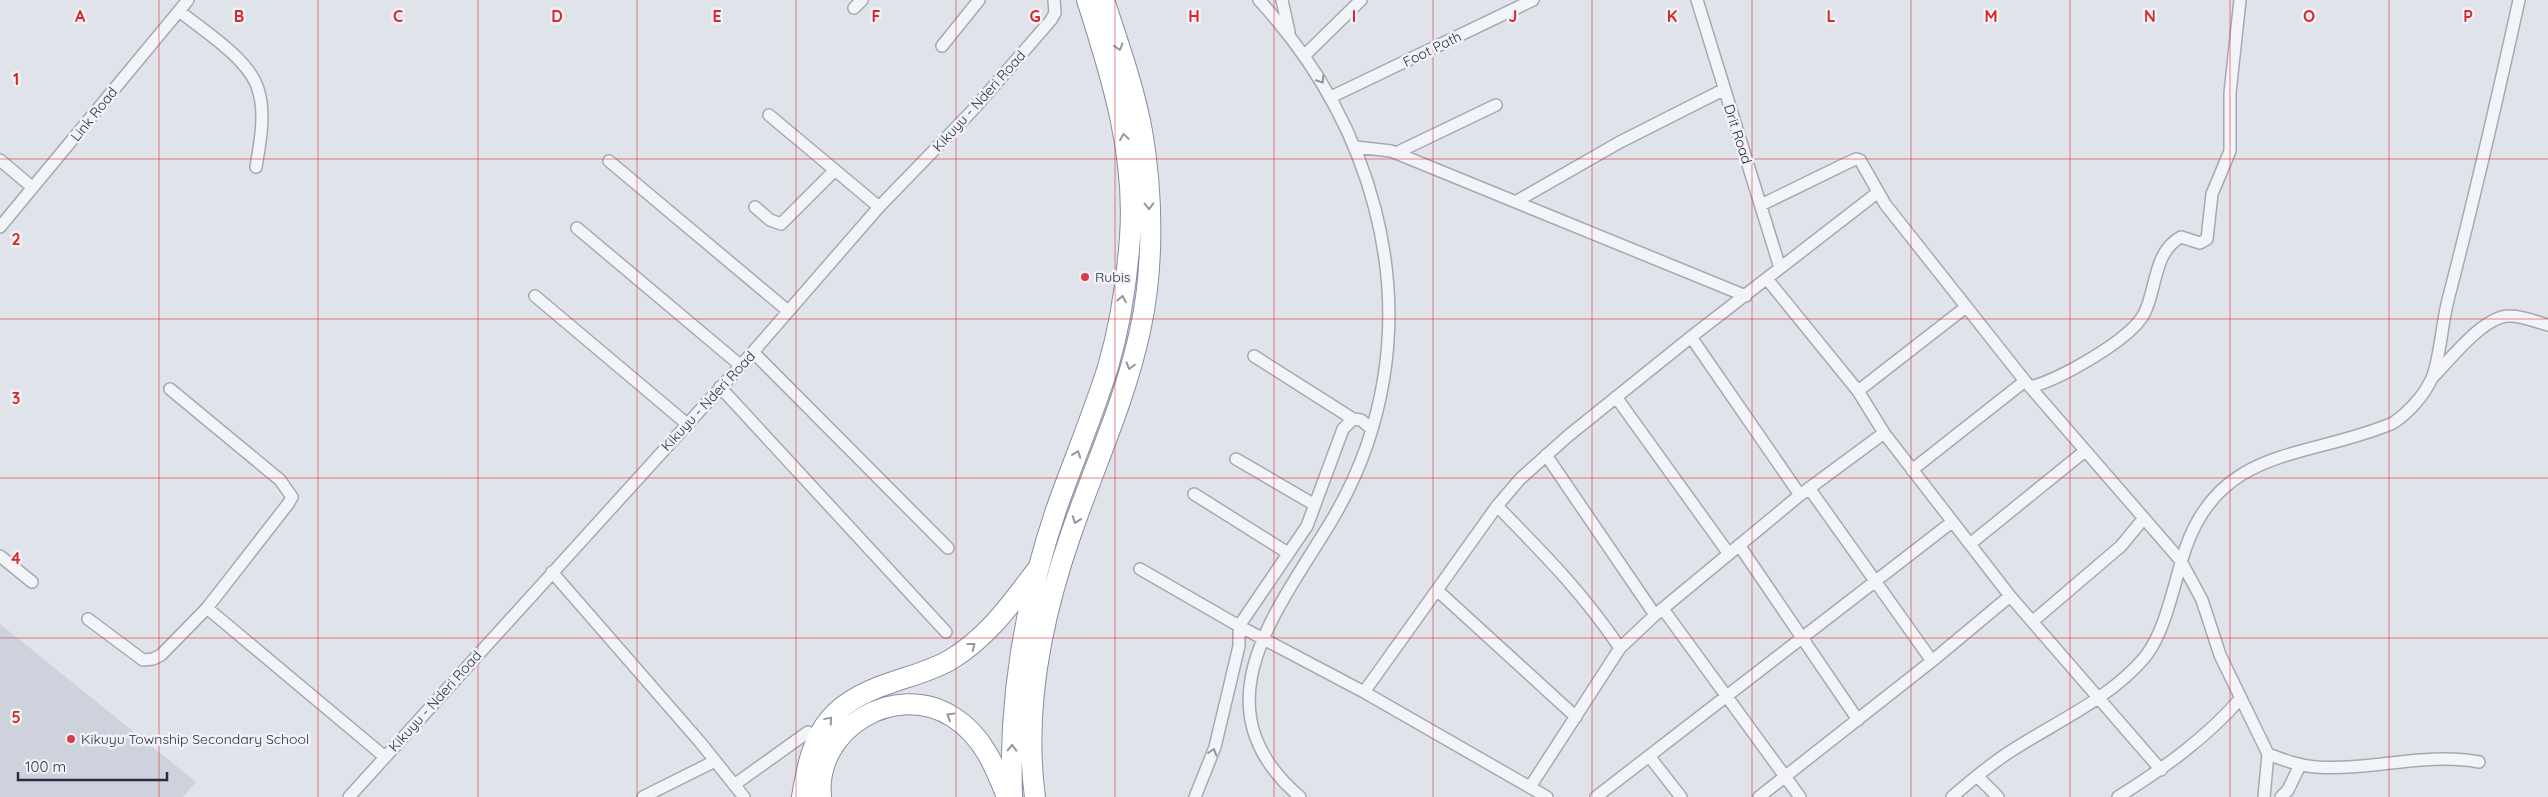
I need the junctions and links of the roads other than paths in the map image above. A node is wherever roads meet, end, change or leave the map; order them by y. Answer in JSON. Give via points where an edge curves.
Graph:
{"nodes":[{"id":1,"x":188,"y":0,"type":"edge"},
{"id":2,"x":979,"y":0,"type":"edge"},
{"id":3,"x":1054,"y":0,"type":"edge"},
{"id":4,"x":1088,"y":0,"type":"edge"},
{"id":5,"x":1104,"y":0,"type":"edge"},
{"id":6,"x":1259,"y":0,"type":"edge"},
{"id":7,"x":1282,"y":0,"type":"edge"},
{"id":8,"x":1361,"y":0,"type":"edge"},
{"id":9,"x":1533,"y":0,"type":"edge"},
{"id":10,"x":1696,"y":0,"type":"edge"},
{"id":11,"x":2240,"y":0,"type":"edge"},
{"id":12,"x":2519,"y":0,"type":"edge"},
{"id":13,"x":179,"y":11,"type":"junction"},
{"id":14,"x":1290,"y":36,"type":"junction"},
{"id":15,"x":942,"y":46,"type":"dead end"},
{"id":16,"x":1304,"y":56,"type":"junction"},
{"id":17,"x":1723,"y":90,"type":"junction"},
{"id":18,"x":1332,"y":97,"type":"junction"},
{"id":19,"x":1496,"y":105,"type":"dead end"},
{"id":20,"x":769,"y":116,"type":"dead end"},
{"id":21,"x":1356,"y":147,"type":"junction"},
{"id":22,"x":1396,"y":154,"type":"junction"},
{"id":23,"x":0,"y":160,"type":"edge"},
{"id":24,"x":609,"y":161,"type":"dead end"},
{"id":25,"x":256,"y":167,"type":"dead end"},
{"id":26,"x":835,"y":170,"type":"junction"},
{"id":27,"x":32,"y":187,"type":"junction"},
{"id":28,"x":1877,"y":193,"type":"junction"},
{"id":29,"x":1517,"y":201,"type":"junction"},
{"id":30,"x":1761,"y":205,"type":"junction"},
{"id":31,"x":755,"y":207,"type":"dead end"},
{"id":32,"x":879,"y":207,"type":"junction"},
{"id":33,"x":0,"y":227,"type":"edge"},
{"id":34,"x":577,"y":228,"type":"dead end"},
{"id":35,"x":1780,"y":268,"type":"junction"},
{"id":36,"x":1767,"y":279,"type":"junction"},
{"id":37,"x":535,"y":296,"type":"dead end"},
{"id":38,"x":1746,"y":296,"type":"junction"},
{"id":39,"x":1966,"y":307,"type":"junction"},
{"id":40,"x":788,"y":312,"type":"junction"},
{"id":41,"x":2548,"y":325,"type":"edge"},
{"id":42,"x":1691,"y":337,"type":"junction"},
{"id":43,"x":753,"y":352,"type":"junction"},
{"id":44,"x":1254,"y":356,"type":"dead end"},
{"id":45,"x":740,"y":366,"type":"junction"},
{"id":46,"x":2432,"y":378,"type":"junction"},
{"id":47,"x":2027,"y":384,"type":"junction"},
{"id":48,"x":720,"y":388,"type":"junction"},
{"id":49,"x":170,"y":389,"type":"dead end"},
{"id":50,"x":1858,"y":390,"type":"junction"},
{"id":51,"x":1616,"y":397,"type":"junction"},
{"id":52,"x":1353,"y":419,"type":"junction"},
{"id":53,"x":687,"y":424,"type":"junction"},
{"id":54,"x":1372,"y":429,"type":"junction"},
{"id":55,"x":1884,"y":433,"type":"junction"},
{"id":56,"x":2085,"y":451,"type":"junction"},
{"id":57,"x":1546,"y":455,"type":"junction"},
{"id":58,"x":1236,"y":459,"type":"dead end"},
{"id":59,"x":1912,"y":470,"type":"junction"},
{"id":60,"x":1805,"y":492,"type":"junction"},
{"id":61,"x":1194,"y":494,"type":"dead end"},
{"id":62,"x":1315,"y":505,"type":"junction"},
{"id":63,"x":1497,"y":506,"type":"junction"},
{"id":64,"x":2144,"y":518,"type":"junction"},
{"id":65,"x":1952,"y":522,"type":"junction"},
{"id":66,"x":1970,"y":544,"type":"junction"},
{"id":67,"x":1740,"y":545,"type":"junction"},
{"id":68,"x":948,"y":548,"type":"dead end"},
{"id":69,"x":1288,"y":553,"type":"junction"},
{"id":70,"x":1729,"y":554,"type":"junction"},
{"id":71,"x":0,"y":556,"type":"edge"},
{"id":72,"x":2181,"y":561,"type":"junction"},
{"id":73,"x":1041,"y":564,"type":"junction"},
{"id":74,"x":1140,"y":569,"type":"dead end"},
{"id":75,"x":552,"y":572,"type":"junction"},
{"id":76,"x":32,"y":582,"type":"dead end"},
{"id":77,"x":1875,"y":582,"type":"junction"},
{"id":78,"x":1438,"y":591,"type":"junction"},
{"id":79,"x":2010,"y":596,"type":"junction"},
{"id":80,"x":207,"y":608,"type":"junction"},
{"id":81,"x":1659,"y":612,"type":"junction"},
{"id":82,"x":88,"y":619,"type":"dead end"},
{"id":83,"x":2033,"y":621,"type":"junction"},
{"id":84,"x":1239,"y":626,"type":"junction"},
{"id":85,"x":946,"y":632,"type":"dead end"},
{"id":86,"x":1264,"y":638,"type":"junction"},
{"id":87,"x":1804,"y":638,"type":"junction"},
{"id":88,"x":1620,"y":648,"type":"junction"},
{"id":89,"x":1932,"y":661,"type":"junction"},
{"id":90,"x":1364,"y":692,"type":"junction"},
{"id":91,"x":1727,"y":697,"type":"junction"},
{"id":92,"x":2097,"y":698,"type":"junction"},
{"id":93,"x":2241,"y":698,"type":"junction"},
{"id":94,"x":1576,"y":717,"type":"junction"},
{"id":95,"x":1858,"y":720,"type":"junction"},
{"id":96,"x":808,"y":732,"type":"dead end"},
{"id":97,"x":2268,"y":754,"type":"junction"},
{"id":98,"x":1649,"y":756,"type":"junction"},
{"id":99,"x":385,"y":757,"type":"junction"},
{"id":100,"x":715,"y":761,"type":"junction"},
{"id":101,"x":2479,"y":762,"type":"dead end"},
{"id":102,"x":2300,"y":765,"type":"junction"},
{"id":103,"x":2161,"y":770,"type":"junction"},
{"id":104,"x":1785,"y":776,"type":"junction"},
{"id":105,"x":1977,"y":776,"type":"junction"},
{"id":106,"x":734,"y":785,"type":"junction"},
{"id":107,"x":1530,"y":788,"type":"junction"},
{"id":108,"x":349,"y":797,"type":"edge"},
{"id":109,"x":643,"y":797,"type":"edge"},
{"id":110,"x":744,"y":797,"type":"edge"},
{"id":111,"x":802,"y":797,"type":"edge"},
{"id":112,"x":821,"y":797,"type":"edge"},
{"id":113,"x":1007,"y":797,"type":"edge"},
{"id":114,"x":1012,"y":797,"type":"edge"},
{"id":115,"x":1035,"y":797,"type":"edge"},
{"id":116,"x":1195,"y":797,"type":"edge"},
{"id":117,"x":1300,"y":797,"type":"edge"},
{"id":118,"x":1547,"y":797,"type":"edge"},
{"id":119,"x":1596,"y":797,"type":"edge"},
{"id":120,"x":1681,"y":797,"type":"edge"},
{"id":121,"x":1759,"y":797,"type":"edge"},
{"id":122,"x":1800,"y":797,"type":"edge"},
{"id":123,"x":1952,"y":797,"type":"edge"},
{"id":124,"x":1998,"y":797,"type":"edge"},
{"id":125,"x":2118,"y":797,"type":"edge"},
{"id":126,"x":2264,"y":797,"type":"edge"},
{"id":127,"x":2281,"y":797,"type":"edge"}],
"edges":[{"from":1,"to":13,"type":"street","name":"Link Road"},
{"from":2,"to":15,"type":"street"},
{"from":3,"to":32,"type":"street","name":"Kikuyu - Nderi Road","via":[[1055,12],[1051,20],[972,111]]},
{"from":73,"to":4,"type":"highway","one_way":true,"via":[[1108,366],[1124,291],[1130,237],[1129,175],[1122,126],[1107,60]]},
{"from":5,"to":115,"type":"highway","one_way":true,"via":[[1142,134],[1149,203],[1148,264],[1135,350],[1070,536],[1042,641],[1032,718]]},
{"from":6,"to":14,"type":"street"},
{"from":7,"to":14,"type":"street"},
{"from":8,"to":16,"type":"street"},
{"from":9,"to":18,"type":"street","name":"Foot Path"},
{"from":10,"to":17,"type":"street","name":"Drit Road"},
{"from":11,"to":47,"type":"street","via":[[2230,94],[2230,151],[2212,194],[2207,239],[2200,243],[2181,237],[2171,242],[2157,270],[2140,320],[2110,345],[2050,381]]},
{"from":12,"to":46,"type":"street","via":[[2470,216],[2446,305]]},
{"from":13,"to":25,"type":"street","via":[[228,50],[255,82],[261,121]]},
{"from":13,"to":27,"type":"street","name":"Link Road"},
{"from":14,"to":16,"type":"street"},
{"from":16,"to":18,"type":"street","one_way":true},
{"from":17,"to":29,"type":"street","via":[[1620,142]]},
{"from":17,"to":30,"type":"street","name":"Drit Road"},
{"from":18,"to":21,"type":"street"},
{"from":19,"to":22,"type":"street"},
{"from":20,"to":26,"type":"street"},
{"from":21,"to":22,"type":"street"},
{"from":21,"to":54,"type":"street","via":[[1373,198],[1387,272],[1388,321],[1383,373]]},
{"from":22,"to":29,"type":"street"},
{"from":23,"to":27,"type":"street"},
{"from":24,"to":40,"type":"street"},
{"from":26,"to":31,"type":"street","via":[[781,224],[770,220]]},
{"from":26,"to":32,"type":"street"},
{"from":27,"to":33,"type":"street","name":"Link Road"},
{"from":28,"to":30,"type":"street","via":[[1860,160],[1856,159]]},
{"from":28,"to":35,"type":"street"},
{"from":28,"to":39,"type":"street"},
{"from":29,"to":38,"type":"street"},
{"from":30,"to":35,"type":"street","name":"Drit Road"},
{"from":32,"to":40,"type":"street","name":"Kikuyu - Nderi Road"},
{"from":34,"to":45,"type":"street"},
{"from":35,"to":36,"type":"street"},
{"from":36,"to":38,"type":"street"},
{"from":36,"to":50,"type":"street"},
{"from":37,"to":53,"type":"street"},
{"from":38,"to":42,"type":"street"},
{"from":39,"to":47,"type":"street"},
{"from":39,"to":50,"type":"street"},
{"from":40,"to":43,"type":"street","name":"Kikuyu - Nderi Road"},
{"from":41,"to":46,"type":"street","via":[[2510,316],[2494,319]]},
{"from":42,"to":51,"type":"street"},
{"from":42,"to":60,"type":"street"},
{"from":43,"to":45,"type":"street","name":"Kikuyu - Nderi Road"},
{"from":43,"to":68,"type":"street"},
{"from":44,"to":52,"type":"street"},
{"from":45,"to":48,"type":"street","name":"Kikuyu - Nderi Road"},
{"from":46,"to":72,"type":"street","via":[[2408,412],[2392,423],[2256,465],[2232,480],[2215,494],[2202,512]]},
{"from":47,"to":56,"type":"street"},
{"from":47,"to":59,"type":"street"},
{"from":48,"to":53,"type":"street","name":"Kikuyu - Nderi Road"},
{"from":48,"to":85,"type":"street"},
{"from":49,"to":80,"type":"street","via":[[280,480],[292,497]]},
{"from":50,"to":55,"type":"street"},
{"from":51,"to":57,"type":"street"},
{"from":51,"to":70,"type":"street"},
{"from":52,"to":54,"type":"street","via":[[1361,420]]},
{"from":52,"to":62,"type":"street","via":[[1343,430]]},
{"from":53,"to":75,"type":"street","name":"Kikuyu - Nderi Road"},
{"from":54,"to":86,"type":"street","via":[[1337,513],[1286,592]]},
{"from":55,"to":59,"type":"street"},
{"from":55,"to":60,"type":"street"},
{"from":56,"to":64,"type":"street"},
{"from":56,"to":66,"type":"street"},
{"from":57,"to":63,"type":"street"},
{"from":57,"to":81,"type":"street"},
{"from":58,"to":62,"type":"street"},
{"from":59,"to":65,"type":"street"},
{"from":60,"to":67,"type":"street"},
{"from":60,"to":77,"type":"street"},
{"from":61,"to":69,"type":"street"},
{"from":62,"to":69,"type":"street","via":[[1304,530]]},
{"from":63,"to":78,"type":"street"},
{"from":63,"to":88,"type":"street","via":[[1570,581]]},
{"from":64,"to":72,"type":"street"},
{"from":64,"to":83,"type":"street","via":[[2121,546]]},
{"from":65,"to":66,"type":"street"},
{"from":65,"to":77,"type":"street"},
{"from":66,"to":79,"type":"street"},
{"from":67,"to":70,"type":"street"},
{"from":67,"to":87,"type":"street"},
{"from":69,"to":84,"type":"street"},
{"from":70,"to":81,"type":"street"},
{"from":71,"to":76,"type":"street"},
{"from":72,"to":92,"type":"street","via":[[2159,632],[2149,650],[2128,674]]},
{"from":72,"to":93,"type":"street","via":[[2202,600],[2220,655]]},
{"from":111,"to":73,"type":"highway","one_way":true,"via":[[812,749],[831,716],[862,694],[948,661],[970,647],[1006,611]]},
{"from":114,"to":73,"type":"highway","one_way":true,"via":[[1016,684],[1023,638]]},
{"from":74,"to":84,"type":"street"},
{"from":75,"to":99,"type":"street","name":"Kikuyu - Nderi Road"},
{"from":75,"to":100,"type":"street"},
{"from":77,"to":87,"type":"street"},
{"from":77,"to":89,"type":"street"},
{"from":78,"to":90,"type":"street"},
{"from":78,"to":94,"type":"street"},
{"from":79,"to":83,"type":"street"},
{"from":79,"to":89,"type":"street"},
{"from":80,"to":82,"type":"street","via":[[161,655],[148,660],[136,656]]},
{"from":80,"to":99,"type":"street"},
{"from":81,"to":88,"type":"street"},
{"from":81,"to":91,"type":"street"},
{"from":83,"to":92,"type":"street"},
{"from":84,"to":86,"type":"street"},
{"from":116,"to":84,"type":"street","one_way":true,"via":[[1215,747],[1239,646]]},
{"from":86,"to":90,"type":"street"},
{"from":86,"to":117,"type":"street","via":[[1255,657],[1249,685],[1255,739],[1276,774]]},
{"from":87,"to":91,"type":"street"},
{"from":87,"to":95,"type":"street"},
{"from":88,"to":94,"type":"street"},
{"from":89,"to":95,"type":"street"},
{"from":90,"to":107,"type":"street"},
{"from":91,"to":98,"type":"street"},
{"from":91,"to":104,"type":"street"},
{"from":92,"to":103,"type":"street"},
{"from":92,"to":105,"type":"street"},
{"from":93,"to":97,"type":"street"},
{"from":93,"to":103,"type":"street","via":[[2217,725]]},
{"from":94,"to":107,"type":"street"},
{"from":95,"to":104,"type":"street"},
{"from":96,"to":106,"type":"street"},
{"from":97,"to":102,"type":"street"},
{"from":97,"to":126,"type":"street"},
{"from":98,"to":119,"type":"street"},
{"from":98,"to":120,"type":"street"},
{"from":99,"to":108,"type":"street","name":"Kikuyu - Nderi Road"},
{"from":100,"to":106,"type":"street"},
{"from":100,"to":109,"type":"street"},
{"from":101,"to":102,"type":"street","via":[[2447,758],[2347,768]]},
{"from":102,"to":127,"type":"street"},
{"from":103,"to":125,"type":"street"},
{"from":104,"to":121,"type":"street"},
{"from":104,"to":122,"type":"street"},
{"from":105,"to":123,"type":"street"},
{"from":105,"to":124,"type":"street"},
{"from":106,"to":110,"type":"street"},
{"from":107,"to":118,"type":"street"},
{"from":113,"to":112,"type":"highway","one_way":true,"via":[[992,761],[964,725],[938,709],[908,704],[860,717],[840,737],[824,764]]}]}
